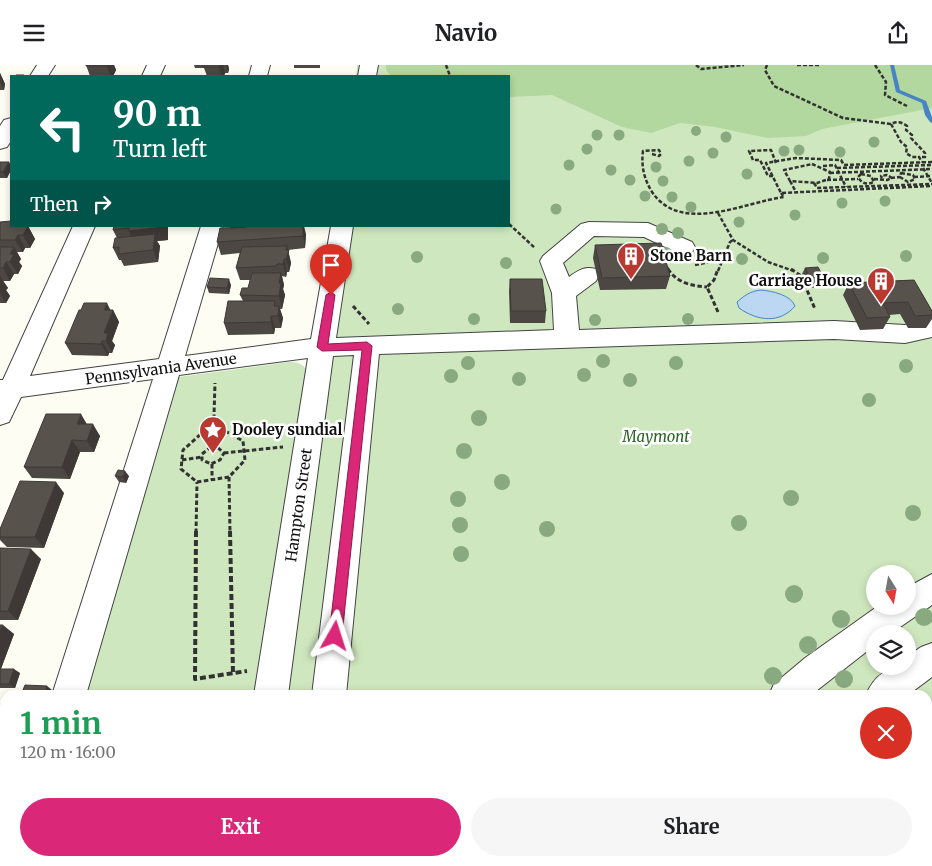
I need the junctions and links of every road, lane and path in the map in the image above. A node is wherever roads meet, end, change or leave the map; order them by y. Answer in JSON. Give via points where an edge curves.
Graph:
{"nodes":[{"id":1,"x":696,"y":65,"type":"edge"},
{"id":2,"x":744,"y":65,"type":"edge"},
{"id":3,"x":767,"y":65,"type":"edge"},
{"id":4,"x":797,"y":65,"type":"edge"},
{"id":5,"x":820,"y":65,"type":"edge"},
{"id":6,"x":875,"y":65,"type":"edge"},
{"id":7,"x":907,"y":105,"type":"dead end"},
{"id":8,"x":891,"y":124,"type":"junction"},
{"id":9,"x":10,"y":126,"type":"edge"},
{"id":10,"x":0,"y":143,"type":"edge"},
{"id":11,"x":652,"y":154,"type":"dead end"},
{"id":12,"x":919,"y":157,"type":"junction"},
{"id":13,"x":776,"y":163,"type":"junction"},
{"id":14,"x":932,"y":163,"type":"edge"},
{"id":15,"x":922,"y":164,"type":"junction"},
{"id":16,"x":900,"y":166,"type":"junction"},
{"id":17,"x":823,"y":167,"type":"junction"},
{"id":18,"x":859,"y":167,"type":"junction"},
{"id":19,"x":879,"y":167,"type":"junction"},
{"id":20,"x":837,"y":168,"type":"junction"},
{"id":21,"x":923,"y":169,"type":"junction"},
{"id":22,"x":932,"y":169,"type":"edge"},
{"id":23,"x":882,"y":171,"type":"junction"},
{"id":24,"x":903,"y":171,"type":"junction"},
{"id":25,"x":839,"y":172,"type":"junction"},
{"id":26,"x":830,"y":173,"type":"junction"},
{"id":27,"x":863,"y":173,"type":"junction"},
{"id":28,"x":773,"y":176,"type":"junction"},
{"id":29,"x":885,"y":176,"type":"junction"},
{"id":30,"x":930,"y":176,"type":"edge"},
{"id":31,"x":891,"y":177,"type":"junction"},
{"id":32,"x":900,"y":177,"type":"junction"},
{"id":33,"x":914,"y":177,"type":"junction"},
{"id":34,"x":882,"y":178,"type":"junction"},
{"id":35,"x":858,"y":179,"type":"junction"},
{"id":36,"x":874,"y":179,"type":"junction"},
{"id":37,"x":827,"y":180,"type":"junction"},
{"id":38,"x":842,"y":180,"type":"junction"},
{"id":39,"x":887,"y":180,"type":"junction"},
{"id":40,"x":790,"y":181,"type":"junction"},
{"id":41,"x":814,"y":183,"type":"junction"},
{"id":42,"x":911,"y":183,"type":"junction"},
{"id":43,"x":932,"y":184,"type":"edge"},
{"id":44,"x":891,"y":185,"type":"junction"},
{"id":45,"x":847,"y":188,"type":"junction"},
{"id":46,"x":818,"y":189,"type":"junction"},
{"id":47,"x":796,"y":192,"type":"junction"},
{"id":48,"x":781,"y":193,"type":"junction"},
{"id":49,"x":718,"y":213,"type":"junction"},
{"id":50,"x":510,"y":225,"type":"edge"},
{"id":51,"x":84,"y":227,"type":"edge"},
{"id":52,"x":212,"y":227,"type":"edge"},
{"id":53,"x":342,"y":227,"type":"edge"},
{"id":54,"x":733,"y":240,"type":"junction"},
{"id":55,"x":683,"y":259,"type":"junction"},
{"id":56,"x":723,"y":259,"type":"junction"},
{"id":57,"x":551,"y":261,"type":"junction"},
{"id":58,"x":588,"y":275,"type":"dead end"},
{"id":59,"x":707,"y":287,"type":"junction"},
{"id":60,"x":564,"y":293,"type":"junction"},
{"id":61,"x":352,"y":305,"type":"dead end"},
{"id":62,"x":932,"y":328,"type":"edge"},
{"id":63,"x":823,"y":330,"type":"junction"},
{"id":64,"x":727,"y":333,"type":"junction"},
{"id":65,"x":368,"y":335,"type":"junction"},
{"id":66,"x":567,"y":339,"type":"junction"},
{"id":67,"x":322,"y":347,"type":"junction"},
{"id":68,"x":169,"y":367,"type":"junction"},
{"id":69,"x":216,"y":376,"type":"dead end"},
{"id":70,"x":6,"y":389,"type":"edge"},
{"id":71,"x":0,"y":415,"type":"edge"},
{"id":72,"x":214,"y":432,"type":"junction"},
{"id":73,"x":308,"y":444,"type":"junction"},
{"id":74,"x":213,"y":447,"type":"junction"},
{"id":75,"x":244,"y":451,"type":"junction"},
{"id":76,"x":224,"y":453,"type":"junction"},
{"id":77,"x":202,"y":457,"type":"junction"},
{"id":78,"x":182,"y":461,"type":"junction"},
{"id":79,"x":212,"y":464,"type":"junction"},
{"id":80,"x":229,"y":477,"type":"junction"},
{"id":81,"x":212,"y":480,"type":"junction"},
{"id":82,"x":197,"y":482,"type":"junction"},
{"id":83,"x":932,"y":588,"type":"edge"},
{"id":84,"x":916,"y":598,"type":"edge"},
{"id":85,"x":891,"y":615,"type":"edge"},
{"id":86,"x":932,"y":658,"type":"edge"},
{"id":87,"x":70,"y":690,"type":"edge"},
{"id":88,"x":271,"y":690,"type":"edge"},
{"id":89,"x":330,"y":690,"type":"edge"},
{"id":90,"x":792,"y":690,"type":"edge"},
{"id":91,"x":889,"y":690,"type":"edge"}],
"edges":[{"from":1,"to":2,"type":"path","via":[[702,69]]},
{"from":3,"to":8,"type":"path","via":[[765,70],[774,86],[843,118]]},
{"from":4,"to":5,"type":"path"},
{"from":6,"to":7,"type":"path","via":[[885,77],[885,95]]},
{"from":8,"to":12,"type":"path","via":[[907,147],[906,153]]},
{"from":8,"to":12,"type":"path","via":[[897,121],[907,126],[911,138],[925,153],[925,157]]},
{"from":9,"to":10,"type":"street"},
{"from":11,"to":49,"type":"path","via":[[661,154],[654,149],[643,151],[643,173],[658,200],[688,214]]},
{"from":12,"to":15,"type":"path"},
{"from":13,"to":15,"type":"path","via":[[806,157],[841,160],[844,165]]},
{"from":13,"to":28,"type":"path","via":[[766,163]]},
{"from":13,"to":28,"type":"path","via":[[771,151],[749,151],[753,160],[760,160],[768,176]]},
{"from":14,"to":15,"type":"path"},
{"from":15,"to":16,"type":"path"},
{"from":15,"to":21,"type":"path"},
{"from":16,"to":19,"type":"path"},
{"from":16,"to":24,"type":"path"},
{"from":17,"to":20,"type":"path","via":[[835,165]]},
{"from":17,"to":26,"type":"path"},
{"from":17,"to":40,"type":"path","via":[[791,166],[784,169]]},
{"from":18,"to":19,"type":"path"},
{"from":18,"to":20,"type":"path"},
{"from":18,"to":27,"type":"path"},
{"from":19,"to":23,"type":"path"},
{"from":20,"to":25,"type":"path"},
{"from":21,"to":22,"type":"path"},
{"from":21,"to":24,"type":"path"},
{"from":21,"to":30,"type":"path"},
{"from":23,"to":24,"type":"path"},
{"from":23,"to":27,"type":"path"},
{"from":23,"to":29,"type":"path"},
{"from":24,"to":32,"type":"path"},
{"from":24,"to":33,"type":"path"},
{"from":25,"to":26,"type":"path"},
{"from":25,"to":27,"type":"path"},
{"from":25,"to":38,"type":"path"},
{"from":26,"to":37,"type":"path"},
{"from":27,"to":35,"type":"path"},
{"from":27,"to":36,"type":"path"},
{"from":28,"to":48,"type":"path"},
{"from":29,"to":31,"type":"path"},
{"from":29,"to":34,"type":"path"},
{"from":30,"to":33,"type":"path"},
{"from":30,"to":43,"type":"path"},
{"from":31,"to":32,"type":"path"},
{"from":31,"to":39,"type":"path"},
{"from":32,"to":42,"type":"path"},
{"from":33,"to":42,"type":"path"},
{"from":34,"to":36,"type":"path"},
{"from":34,"to":39,"type":"path"},
{"from":35,"to":36,"type":"path","via":[[868,184]]},
{"from":35,"to":38,"type":"path"},
{"from":37,"to":38,"type":"path"},
{"from":37,"to":41,"type":"path"},
{"from":38,"to":45,"type":"path"},
{"from":39,"to":44,"type":"path"},
{"from":40,"to":41,"type":"path"},
{"from":40,"to":47,"type":"path"},
{"from":41,"to":46,"type":"path"},
{"from":42,"to":43,"type":"path"},
{"from":42,"to":44,"type":"path"},
{"from":43,"to":45,"type":"path"},
{"from":44,"to":45,"type":"path"},
{"from":45,"to":46,"type":"path"},
{"from":46,"to":47,"type":"path"},
{"from":47,"to":48,"type":"path"},
{"from":48,"to":49,"type":"path","via":[[784,197],[768,198]]},
{"from":49,"to":54,"type":"path"},
{"from":50,"to":57,"type":"path"},
{"from":51,"to":70,"type":"street"},
{"from":52,"to":68,"type":"street"},
{"from":53,"to":67,"type":"street","name":"Hampton Street"},
{"from":54,"to":56,"type":"path"},
{"from":54,"to":63,"type":"path","via":[[768,262],[801,276]]},
{"from":55,"to":56,"type":"path","via":[[699,265]]},
{"from":55,"to":57,"type":"street","via":[[648,230],[589,229]]},
{"from":55,"to":59,"type":"path","via":[[665,264],[670,275],[694,287]]},
{"from":56,"to":59,"type":"path"},
{"from":57,"to":60,"type":"street"},
{"from":58,"to":60,"type":"street"},
{"from":59,"to":64,"type":"path"},
{"from":60,"to":66,"type":"street"},
{"from":61,"to":65,"type":"path"},
{"from":62,"to":63,"type":"street","name":"Pennsylvania Avenue","via":[[905,334]]},
{"from":63,"to":64,"type":"street","name":"Pennsylvania Avenue"},
{"from":64,"to":66,"type":"street","name":"Pennsylvania Avenue"},
{"from":65,"to":66,"type":"street","name":"Pennsylvania Avenue","via":[[409,344]]},
{"from":65,"to":67,"type":"street","name":"Pennsylvania Avenue"},
{"from":65,"to":89,"type":"street"},
{"from":67,"to":68,"type":"street","name":"Pennsylvania Avenue"},
{"from":67,"to":73,"type":"street","name":"Hampton Street"},
{"from":68,"to":70,"type":"street","name":"Pennsylvania Avenue"},
{"from":68,"to":87,"type":"street"},
{"from":69,"to":72,"type":"path"},
{"from":70,"to":71,"type":"street"},
{"from":72,"to":74,"type":"path"},
{"from":72,"to":75,"type":"path","via":[[225,431],[243,441]]},
{"from":72,"to":78,"type":"path","via":[[201,434],[183,450]]},
{"from":73,"to":75,"type":"path"},
{"from":73,"to":88,"type":"street","name":"Hampton Street"},
{"from":74,"to":76,"type":"path"},
{"from":74,"to":77,"type":"path","via":[[205,450]]},
{"from":75,"to":76,"type":"path"},
{"from":75,"to":80,"type":"path","via":[[245,460]]},
{"from":76,"to":79,"type":"path"},
{"from":77,"to":78,"type":"path"},
{"from":77,"to":79,"type":"path","via":[[206,463]]},
{"from":78,"to":82,"type":"path","via":[[181,469]]},
{"from":79,"to":81,"type":"path"},
{"from":80,"to":81,"type":"path"},
{"from":80,"to":82,"type":"path","via":[[233,673],[195,679]]},
{"from":81,"to":82,"type":"path"},
{"from":83,"to":84,"type":"street"},
{"from":85,"to":90,"type":"street"},
{"from":86,"to":91,"type":"street"}]}
